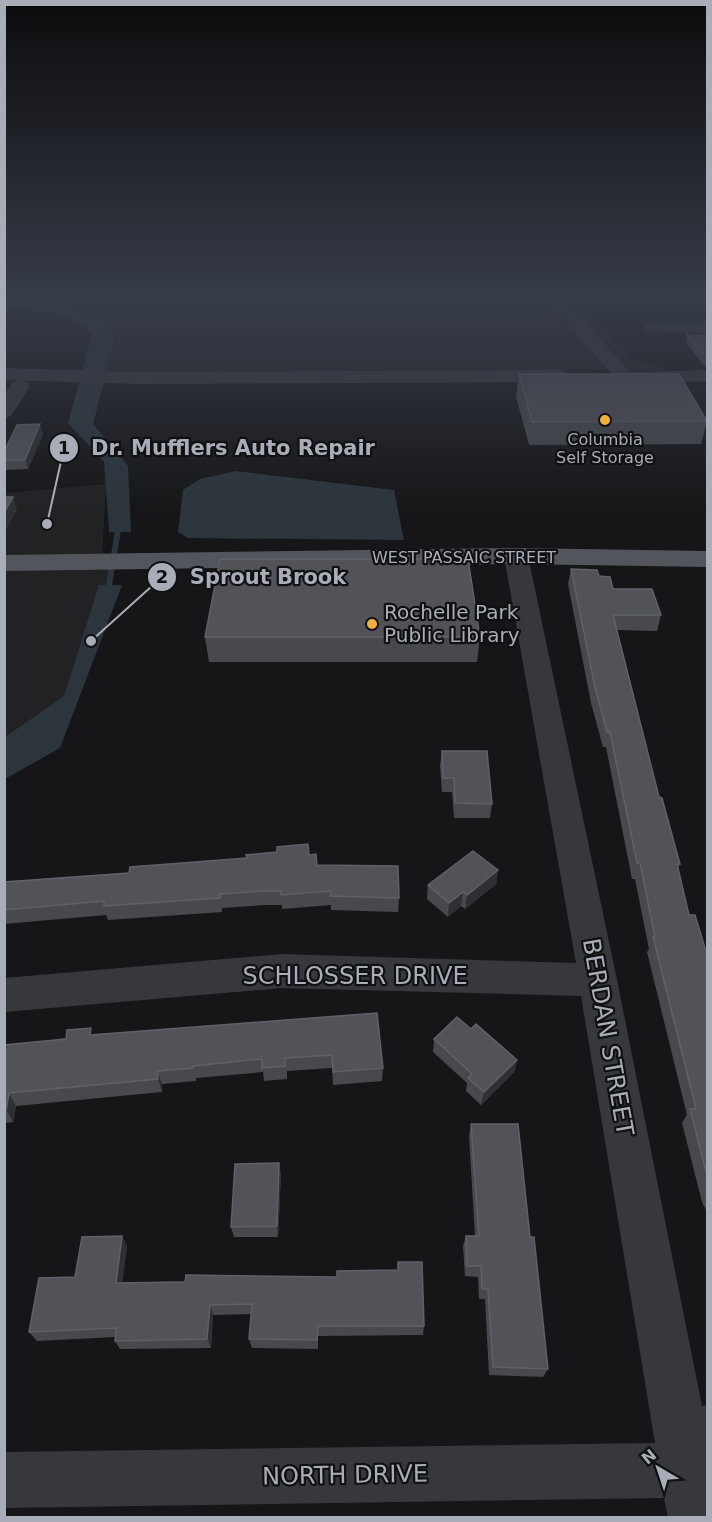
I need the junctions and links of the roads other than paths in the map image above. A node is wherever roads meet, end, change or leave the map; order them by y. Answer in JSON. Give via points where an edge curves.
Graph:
{"nodes":[{"id":1,"x":561,"y":371,"type":"edge"},
{"id":2,"x":620,"y":371,"type":"edge"},
{"id":3,"x":601,"y":376,"type":"edge"},
{"id":4,"x":624,"y":376,"type":"junction"},
{"id":5,"x":708,"y":376,"type":"edge"},
{"id":6,"x":12,"y":380,"type":"edge"},
{"id":7,"x":4,"y":412,"type":"edge"},
{"id":8,"x":516,"y":556,"type":"junction"},
{"id":9,"x":708,"y":559,"type":"edge"},
{"id":10,"x":4,"y":563,"type":"edge"},
{"id":11,"x":598,"y":980,"type":"junction"},
{"id":12,"x":4,"y":995,"type":"edge"},
{"id":13,"x":692,"y":1464,"type":"edge"},
{"id":14,"x":4,"y":1480,"type":"edge"}],
"edges":[{"from":1,"to":6,"type":"street","via":[[544,376],[45,376]]},
{"from":2,"to":4,"type":"street"},
{"from":3,"to":4,"type":"street"},
{"from":4,"to":5,"type":"street"},
{"from":6,"to":7,"type":"street"},
{"from":8,"to":9,"type":"main road","name":"WEST PASSAIC STREET"},
{"from":8,"to":10,"type":"main road","name":"WEST PASSAIC STREET"},
{"from":8,"to":11,"type":"street","name":"BERDAN STREET"},
{"from":11,"to":12,"type":"street","name":"SCHLOSSER DRIVE","via":[[282,971]]},
{"from":11,"to":13,"type":"street","name":"BERDAN STREET"},
{"from":13,"to":14,"type":"street","name":"NORTH DRIVE"}]}
